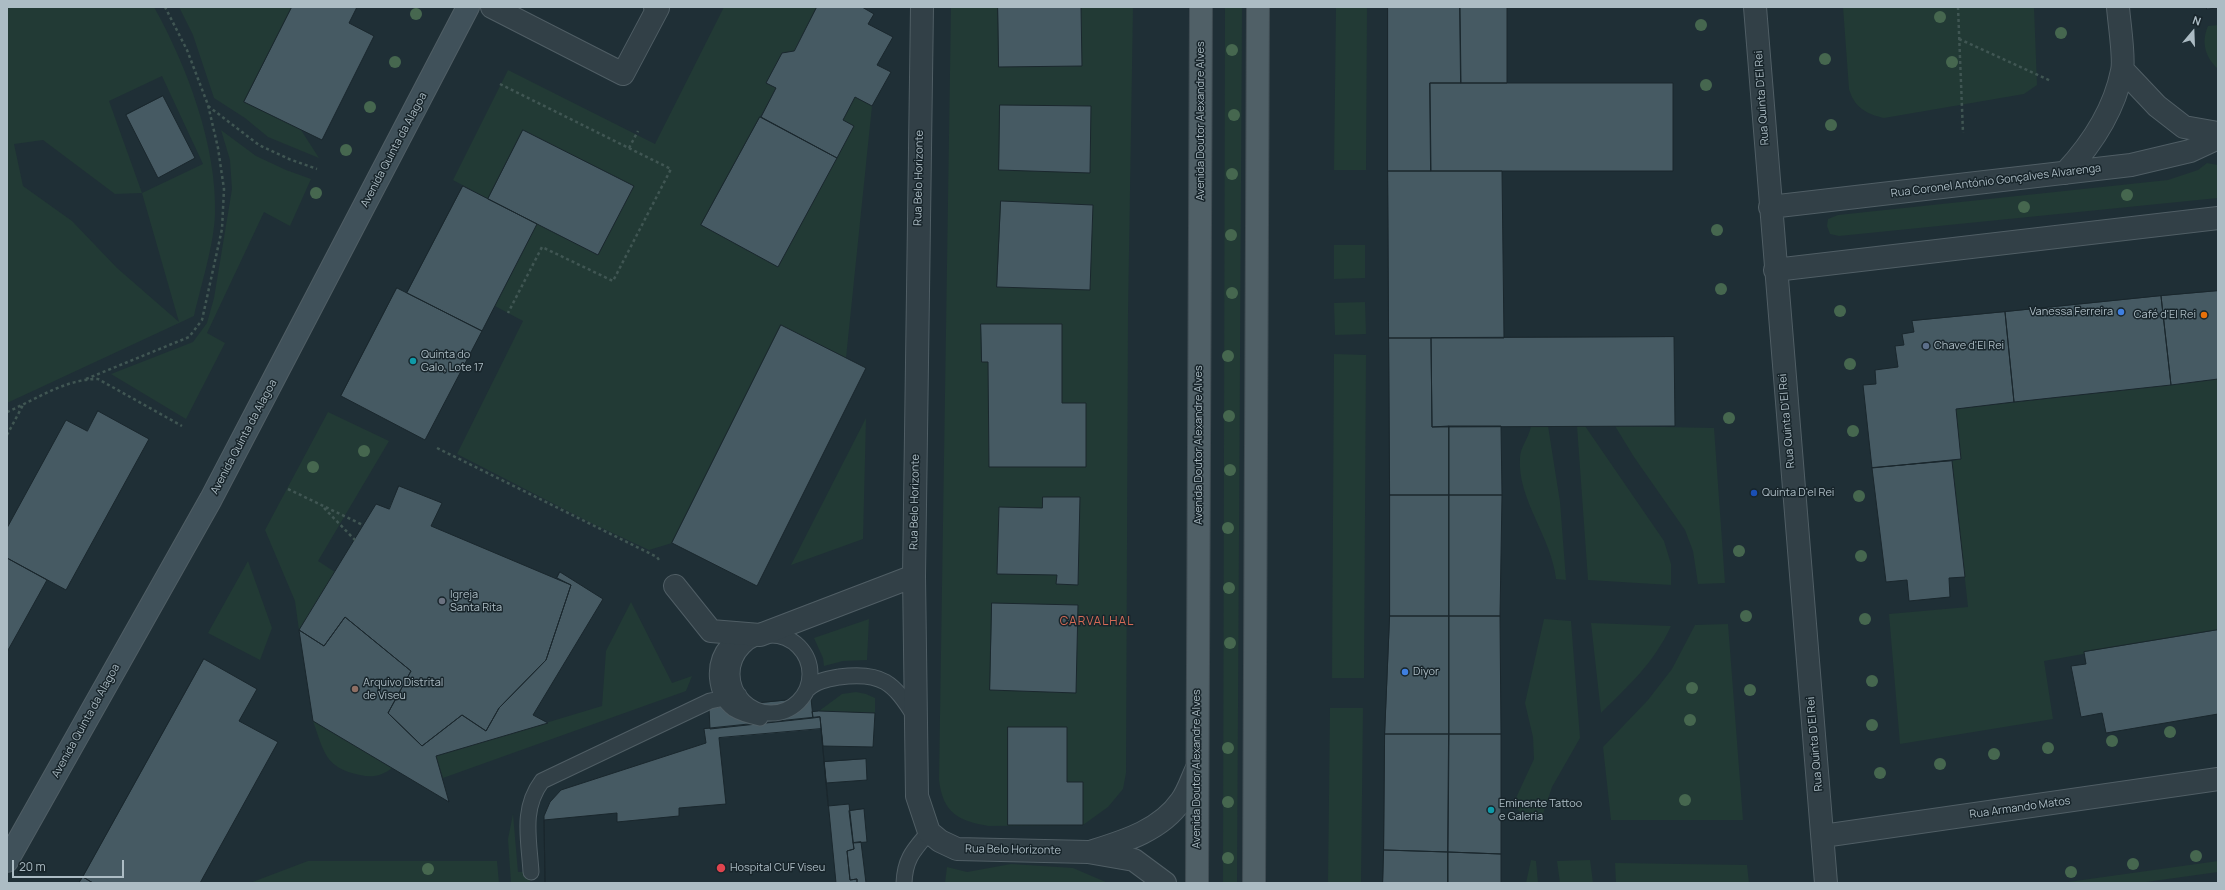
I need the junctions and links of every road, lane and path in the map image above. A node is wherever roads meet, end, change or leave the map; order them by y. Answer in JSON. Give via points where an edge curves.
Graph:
{"nodes":[{"id":1,"x":165,"y":7,"type":"edge"},
{"id":2,"x":468,"y":7,"type":"edge"},
{"id":3,"x":492,"y":7,"type":"edge"},
{"id":4,"x":655,"y":7,"type":"edge"},
{"id":5,"x":922,"y":7,"type":"edge"},
{"id":6,"x":1201,"y":7,"type":"edge"},
{"id":7,"x":1258,"y":7,"type":"edge"},
{"id":8,"x":1755,"y":7,"type":"edge"},
{"id":9,"x":1958,"y":7,"type":"edge"},
{"id":10,"x":2118,"y":7,"type":"edge"},
{"id":11,"x":1959,"y":39,"type":"junction"},
{"id":12,"x":2123,"y":70,"type":"junction"},
{"id":13,"x":2051,"y":81,"type":"dead end"},
{"id":14,"x":500,"y":84,"type":"dead end"},
{"id":15,"x":208,"y":106,"type":"junction"},
{"id":16,"x":638,"y":131,"type":"dead end"},
{"id":17,"x":1963,"y":133,"type":"dead end"},
{"id":18,"x":2218,"y":133,"type":"edge"},
{"id":19,"x":2218,"y":138,"type":"edge"},
{"id":20,"x":629,"y":148,"type":"junction"},
{"id":21,"x":317,"y":169,"type":"dead end"},
{"id":22,"x":2064,"y":173,"type":"junction"},
{"id":23,"x":1770,"y":207,"type":"junction"},
{"id":24,"x":2218,"y":218,"type":"edge"},
{"id":25,"x":1775,"y":270,"type":"junction"},
{"id":26,"x":508,"y":313,"type":"dead end"},
{"id":27,"x":86,"y":379,"type":"junction"},
{"id":28,"x":24,"y":404,"type":"junction"},
{"id":29,"x":7,"y":412,"type":"edge"},
{"id":30,"x":182,"y":426,"type":"dead end"},
{"id":31,"x":7,"y":435,"type":"edge"},
{"id":32,"x":437,"y":448,"type":"dead end"},
{"id":33,"x":288,"y":489,"type":"dead end"},
{"id":34,"x":322,"y":506,"type":"junction"},
{"id":35,"x":363,"y":525,"type":"dead end"},
{"id":36,"x":354,"y":540,"type":"dead end"},
{"id":37,"x":914,"y":576,"type":"junction"},
{"id":38,"x":675,"y":586,"type":"joint"},
{"id":39,"x":757,"y":635,"type":"junction"},
{"id":40,"x":808,"y":689,"type":"junction"},
{"id":41,"x":732,"y":697,"type":"junction"},
{"id":42,"x":916,"y":719,"type":"junction"},
{"id":43,"x":1198,"y":768,"type":"junction"},
{"id":44,"x":2218,"y":779,"type":"edge"},
{"id":45,"x":929,"y":832,"type":"junction"},
{"id":46,"x":1823,"y":836,"type":"junction"},
{"id":47,"x":1088,"y":852,"type":"junction"},
{"id":48,"x":7,"y":861,"type":"edge"},
{"id":49,"x":531,"y":872,"type":"dead end"},
{"id":50,"x":904,"y":883,"type":"edge"},
{"id":51,"x":1165,"y":883,"type":"edge"},
{"id":52,"x":1197,"y":883,"type":"edge"},
{"id":53,"x":1254,"y":883,"type":"edge"},
{"id":54,"x":1826,"y":883,"type":"edge"}],
"edges":[{"from":1,"to":15,"type":"path","via":[[186,50]]},
{"from":2,"to":48,"type":"street","name":"Avenida Quinta da Alagoa","via":[[211,499]]},
{"from":3,"to":4,"type":"street","via":[[623,74],[658,8]]},
{"from":5,"to":37,"type":"street","name":"Rua Belo Horizonte"},
{"from":6,"to":43,"type":"main road","name":"Avenida Doutor Alexandre Alves"},
{"from":7,"to":53,"type":"main road"},
{"from":8,"to":23,"type":"street","name":"Rua Quinta D'El Rei"},
{"from":9,"to":11,"type":"path"},
{"from":10,"to":12,"type":"street"},
{"from":11,"to":13,"type":"path"},
{"from":11,"to":17,"type":"path"},
{"from":12,"to":18,"type":"street","via":[[2157,106],[2184,127]]},
{"from":12,"to":22,"type":"street","via":[[2101,129],[2084,153]]},
{"from":14,"to":20,"type":"path"},
{"from":15,"to":21,"type":"path","via":[[259,145]]},
{"from":15,"to":27,"type":"path","via":[[224,189],[222,229],[202,320],[189,337]]},
{"from":16,"to":20,"type":"path"},
{"from":19,"to":22,"type":"street","name":"Rua Coronel António Gonçalves Alvarenga","via":[[2190,151],[2131,165]]},
{"from":20,"to":26,"type":"path","via":[[671,169],[613,281],[542,247]]},
{"from":22,"to":23,"type":"street","name":"Rua Coronel António Gonçalves Alvarenga"},
{"from":23,"to":25,"type":"street","name":"Rua Quinta D'El Rei"},
{"from":24,"to":25,"type":"street"},
{"from":25,"to":46,"type":"street","name":"Rua Quinta D'El Rei"},
{"from":27,"to":28,"type":"path","via":[[56,388]]},
{"from":27,"to":30,"type":"path","via":[[98,379]]},
{"from":28,"to":29,"type":"path"},
{"from":28,"to":31,"type":"path"},
{"from":32,"to":38,"type":"path","via":[[656,557]]},
{"from":33,"to":34,"type":"path"},
{"from":34,"to":35,"type":"path"},
{"from":34,"to":36,"type":"path"},
{"from":37,"to":39,"type":"street"},
{"from":37,"to":42,"type":"street","name":"Rua Belo Horizonte"},
{"from":38,"to":39,"type":"street","via":[[711,631]]},
{"from":39,"to":40,"type":"lane","via":[[774,634],[796,643],[810,664]]},
{"from":39,"to":41,"type":"lane","via":[[739,652],[733,664]]},
{"from":40,"to":41,"type":"lane","via":[[792,707],[780,712],[766,713]]},
{"from":40,"to":42,"type":"lane","via":[[813,684],[831,678],[866,675],[883,680],[892,686]]},
{"from":41,"to":49,"type":"lane","via":[[710,701],[542,781],[533,792],[529,804]]},
{"from":42,"to":45,"type":"street","name":"Rua Belo Horizonte","via":[[917,796]]},
{"from":43,"to":47,"type":"street","name":"Rua Belo Horizonte","via":[[1181,801],[1157,825],[1124,841]]},
{"from":43,"to":52,"type":"main road","name":"Avenida Doutor Alexandre Alves"},
{"from":44,"to":46,"type":"street","name":"Rua Armando Matos"},
{"from":45,"to":47,"type":"street","name":"Rua Belo Horizonte","via":[[957,849]]},
{"from":45,"to":50,"type":"lane","via":[[911,853],[905,868]]},
{"from":46,"to":54,"type":"street","name":"Rua Quinta D'El Rei"},
{"from":47,"to":51,"type":"street","name":"Rua Belo Horizonte","via":[[1134,860]]}]}
